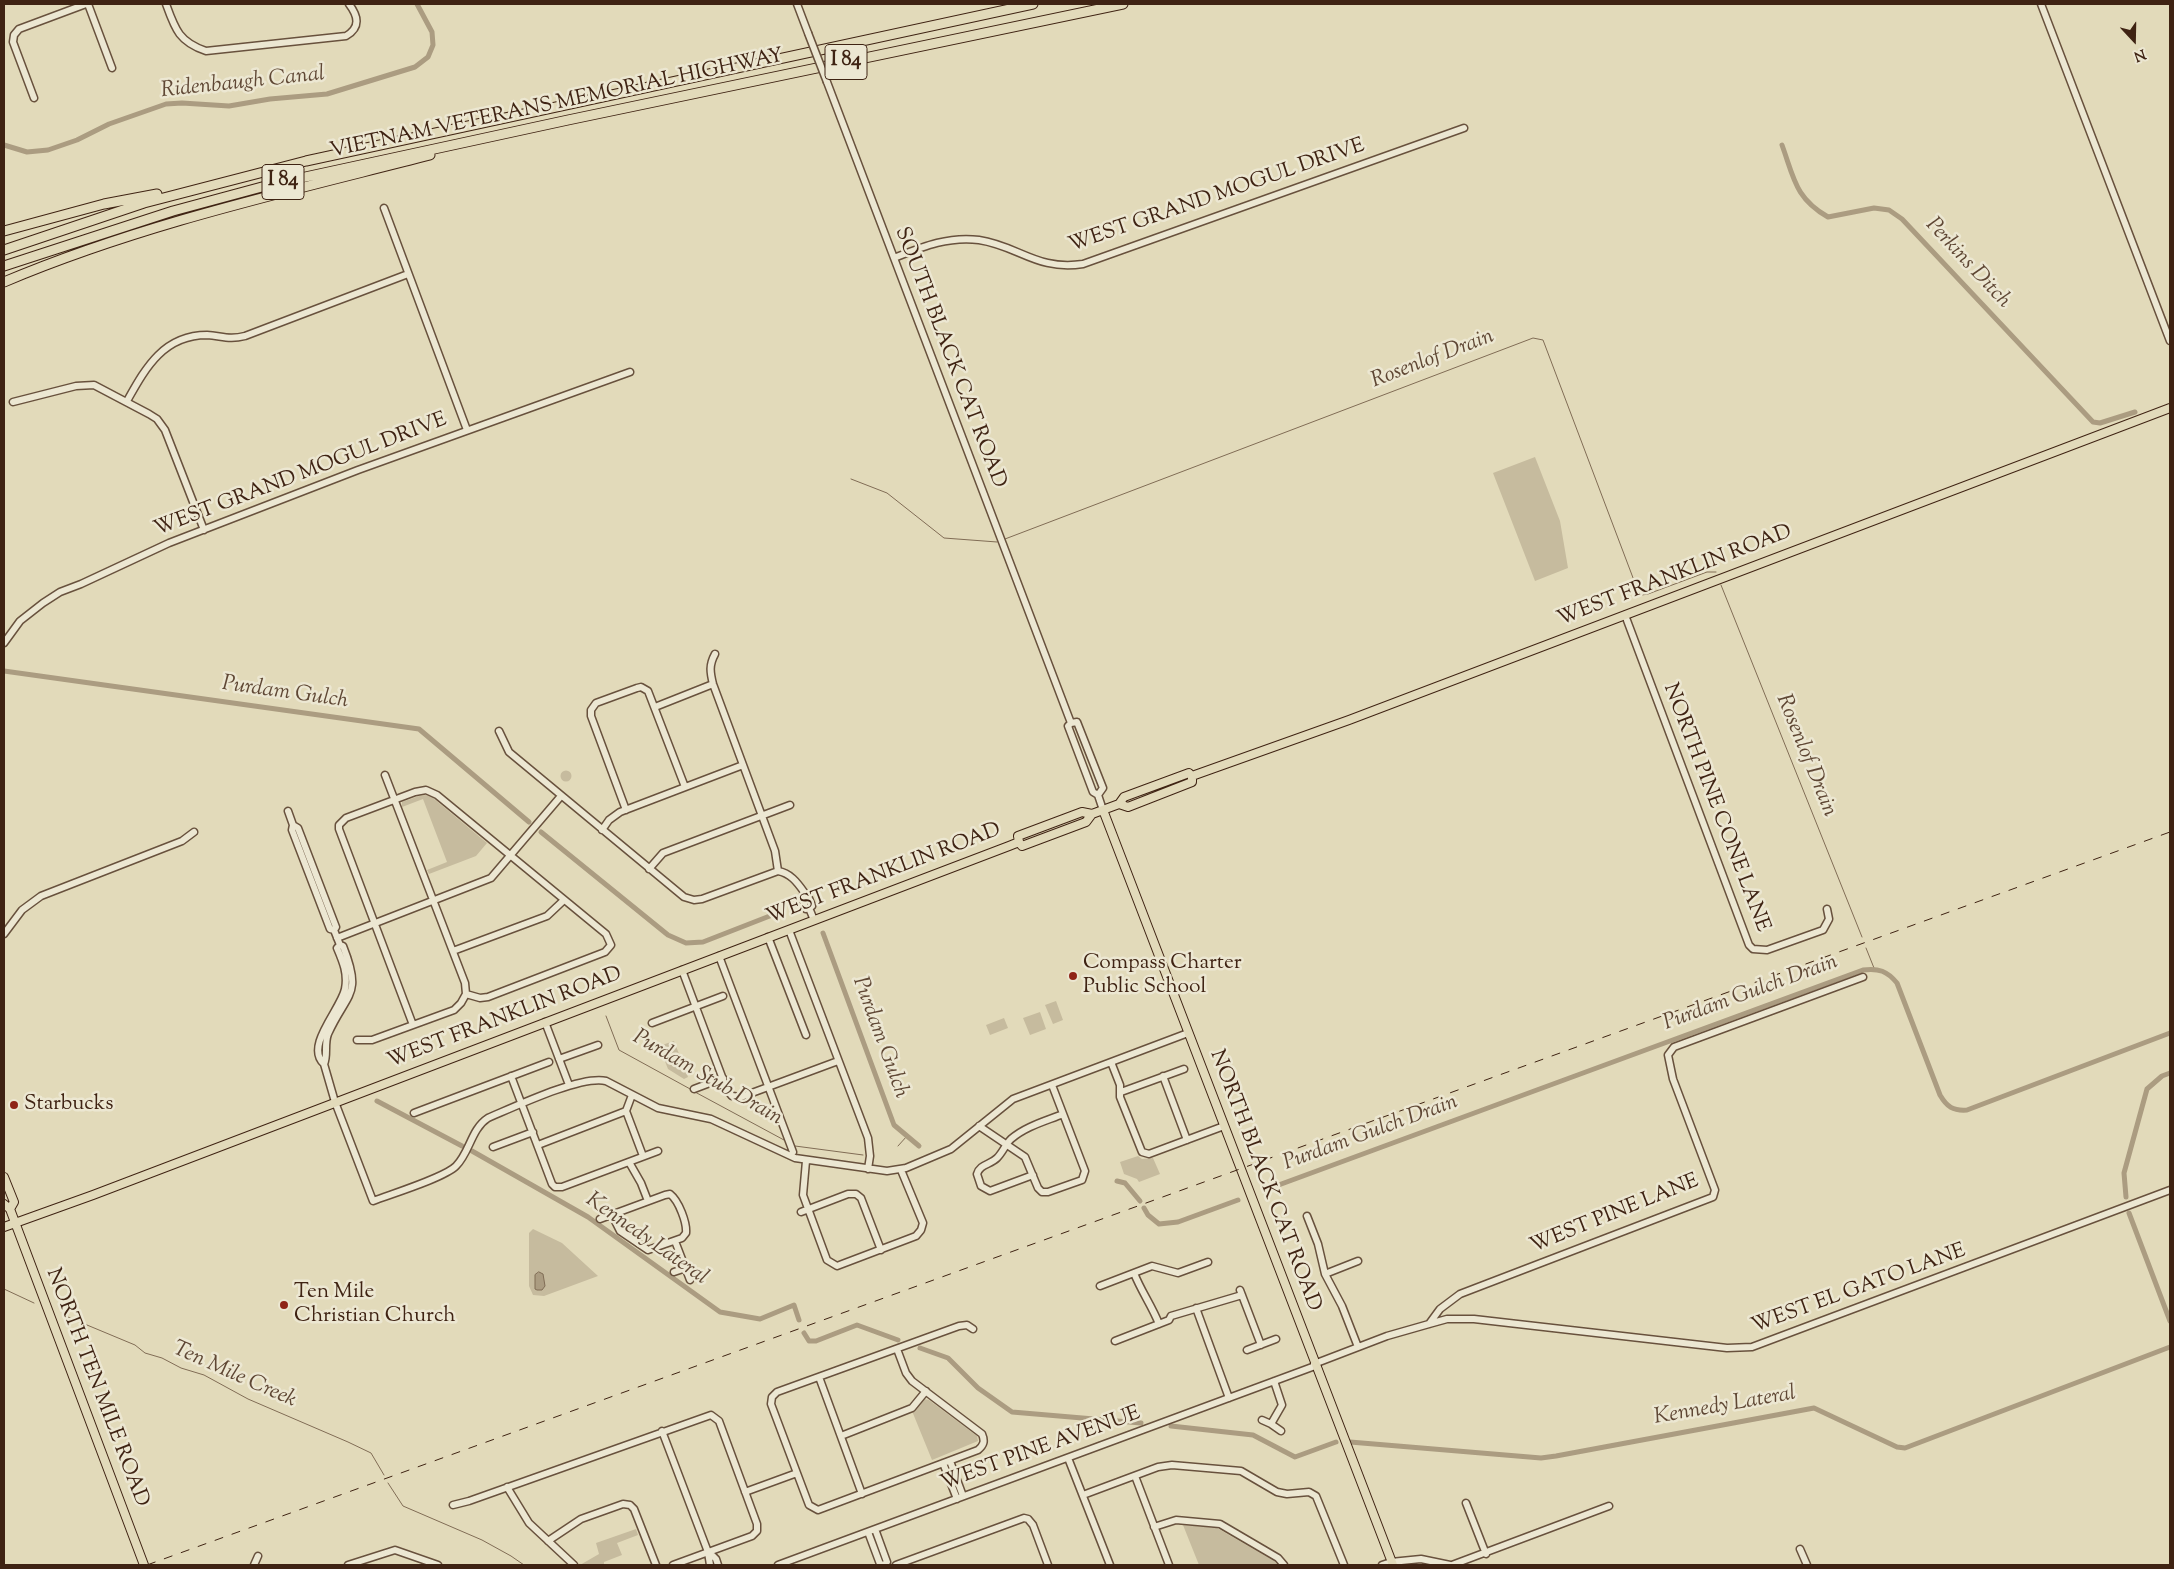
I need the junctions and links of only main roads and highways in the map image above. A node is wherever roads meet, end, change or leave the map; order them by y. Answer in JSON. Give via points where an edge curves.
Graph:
{"nodes":[{"id":1,"x":1033,"y":4,"type":"edge"},
{"id":2,"x":1123,"y":4,"type":"edge"},
{"id":3,"x":568,"y":120,"type":"junction"},
{"id":4,"x":189,"y":190,"type":"junction"},
{"id":5,"x":4,"y":231,"type":"edge"},
{"id":6,"x":4,"y":250,"type":"edge"},
{"id":7,"x":4,"y":266,"type":"edge"},
{"id":8,"x":4,"y":282,"type":"edge"},
{"id":9,"x":2170,"y":408,"type":"edge"},
{"id":10,"x":1104,"y":810,"type":"junction"},
{"id":11,"x":4,"y":1176,"type":"edge"},
{"id":12,"x":7,"y":1206,"type":"edge"},
{"id":13,"x":15,"y":1222,"type":"junction"},
{"id":14,"x":4,"y":1226,"type":"edge"},
{"id":15,"x":1392,"y":1564,"type":"edge"},
{"id":16,"x":144,"y":1565,"type":"edge"}],
"edges":[{"from":1,"to":4,"type":"highway","name":"VIETNAM VETERANS MEMORIAL HIGHWAY","number":"I 84","via":[[306,160]]},
{"from":2,"to":3,"type":"highway","name":"VIETNAM VETERANS MEMORIAL HIGHWAY","number":"I 84"},
{"from":3,"to":7,"type":"highway","name":"VIETNAM VETERANS MEMORIAL HIGHWAY","number":"I 84","via":[[235,194],[108,230]]},
{"from":3,"to":8,"type":"highway","via":[[210,212],[112,242]]},
{"from":4,"to":5,"type":"highway","via":[[138,197]]},
{"from":4,"to":6,"type":"highway","name":"VIETNAM VETERANS MEMORIAL HIGHWAY","number":"I 84"},
{"from":9,"to":10,"type":"main road","name":"WEST FRANKLIN ROAD","via":[[1349,720],[1192,776],[1192,782],[1128,807],[1119,804]]},
{"from":10,"to":13,"type":"main road","name":"WEST FRANKLIN ROAD","via":[[1092,814],[1086,822],[1022,846],[1019,842]]},
{"from":10,"to":15,"type":"main road","name":"NORTH BLACK CAT ROAD"},
{"from":11,"to":12,"type":"main road","name":"NORTH TEN MILE ROAD","via":[[14,1202]]},
{"from":12,"to":13,"type":"main road","name":"NORTH TEN MILE ROAD"},
{"from":13,"to":14,"type":"main road","name":"WEST FRANKLIN ROAD"},
{"from":13,"to":16,"type":"main road","name":"NORTH TEN MILE ROAD"}]}
